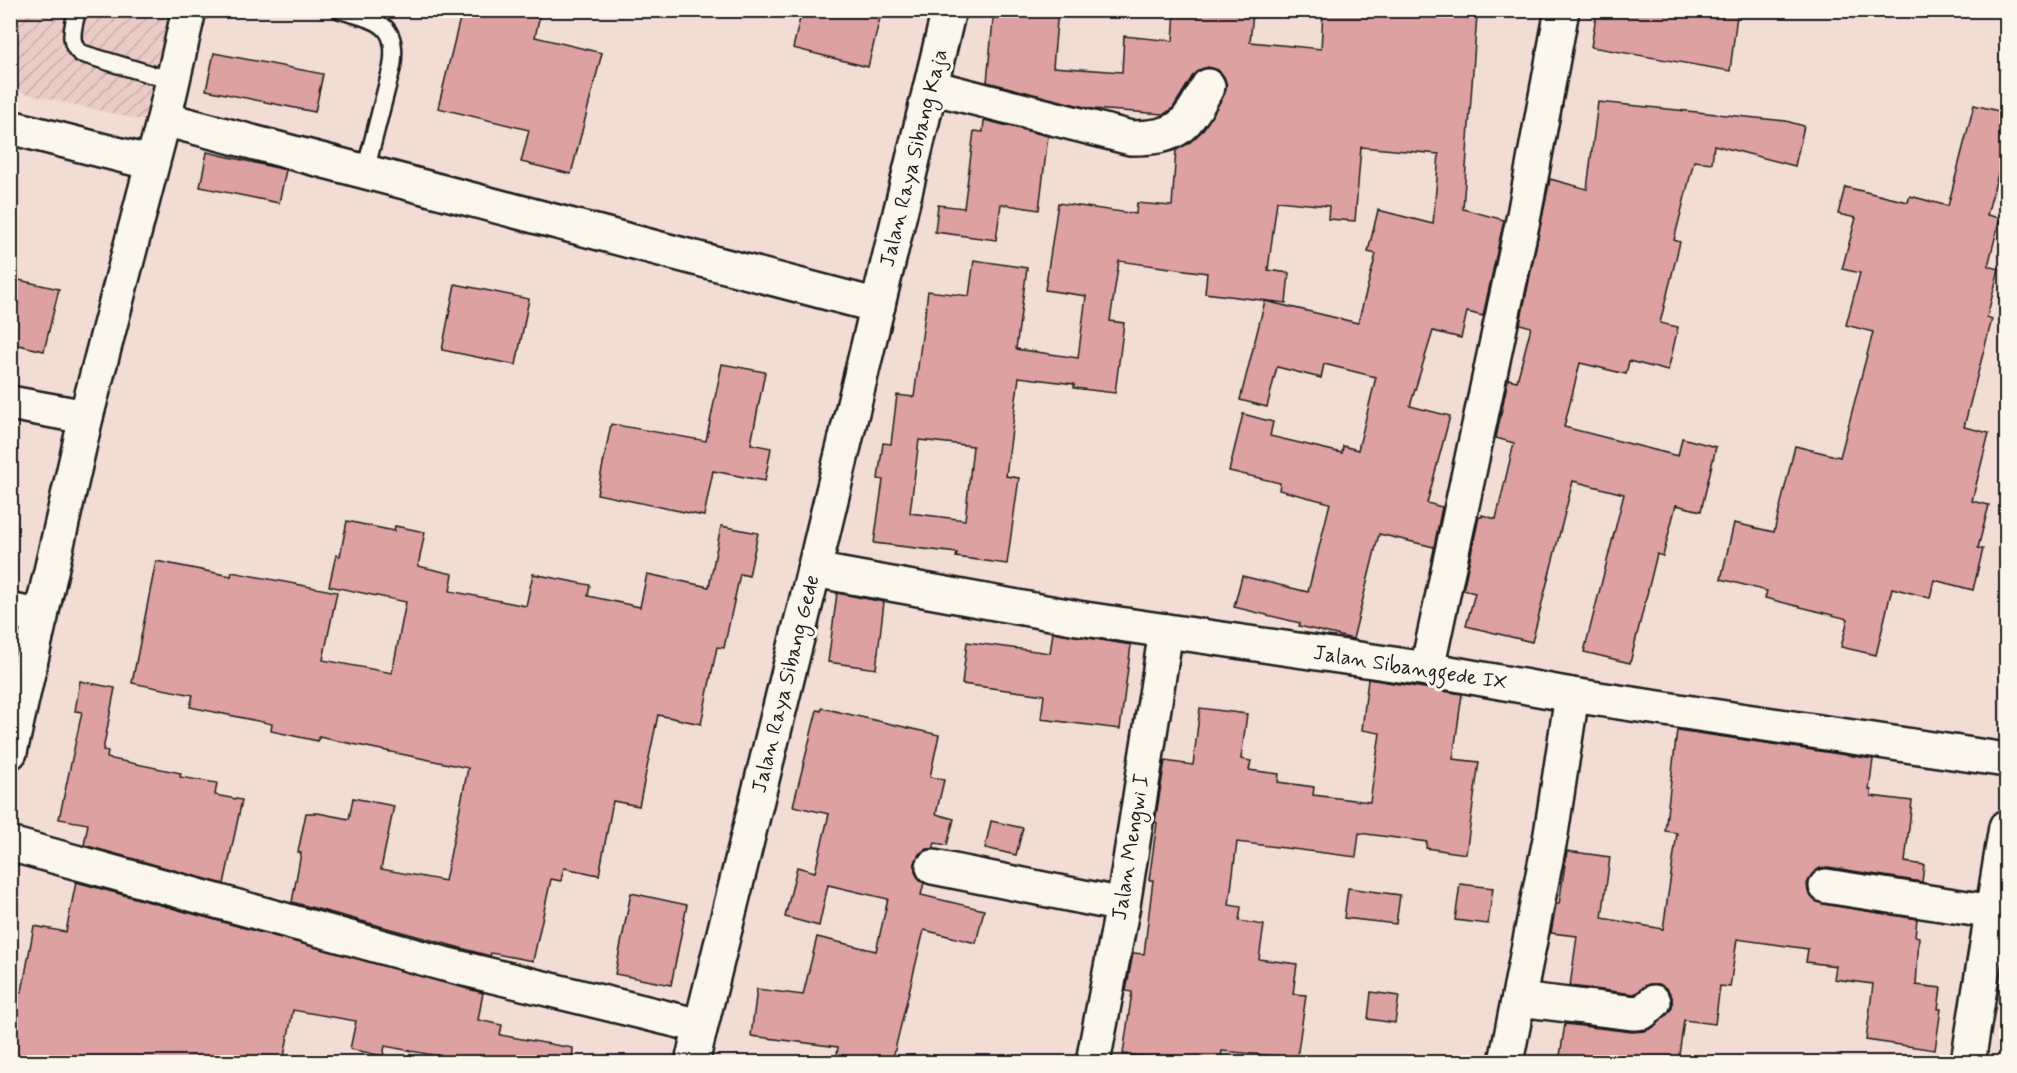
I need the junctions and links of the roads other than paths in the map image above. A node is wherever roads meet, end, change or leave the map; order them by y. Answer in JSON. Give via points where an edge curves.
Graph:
{"nodes":[{"id":1,"x":77,"y":10,"type":"edge"},
{"id":2,"x":189,"y":10,"type":"edge"},
{"id":3,"x":340,"y":10,"type":"edge"},
{"id":4,"x":949,"y":10,"type":"edge"},
{"id":5,"x":1562,"y":10,"type":"edge"},
{"id":6,"x":172,"y":81,"type":"junction"},
{"id":7,"x":1208,"y":86,"type":"dead end"},
{"id":8,"x":931,"y":87,"type":"junction"},
{"id":9,"x":164,"y":119,"type":"junction"},
{"id":10,"x":10,"y":127,"type":"edge"},
{"id":11,"x":152,"y":163,"type":"junction"},
{"id":12,"x":365,"y":172,"type":"junction"},
{"id":13,"x":878,"y":306,"type":"junction"},
{"id":14,"x":10,"y":403,"type":"edge"},
{"id":15,"x":86,"y":417,"type":"junction"},
{"id":16,"x":814,"y":570,"type":"junction"},
{"id":17,"x":26,"y":614,"type":"edge"},
{"id":18,"x":1166,"y":631,"type":"junction"},
{"id":19,"x":1427,"y":669,"type":"junction"},
{"id":20,"x":1572,"y":695,"type":"junction"},
{"id":21,"x":12,"y":738,"type":"edge"},
{"id":22,"x":2007,"y":760,"type":"edge"},
{"id":23,"x":2007,"y":827,"type":"edge"},
{"id":24,"x":10,"y":844,"type":"edge"},
{"id":25,"x":933,"y":867,"type":"dead end"},
{"id":26,"x":1826,"y":886,"type":"dead end"},
{"id":27,"x":1123,"y":905,"type":"junction"},
{"id":28,"x":1993,"y":912,"type":"junction"},
{"id":29,"x":1520,"y":999,"type":"junction"},
{"id":30,"x":1654,"y":1002,"type":"dead end"},
{"id":31,"x":700,"y":1026,"type":"junction"},
{"id":32,"x":692,"y":1062,"type":"edge"},
{"id":33,"x":1093,"y":1062,"type":"edge"},
{"id":34,"x":1506,"y":1062,"type":"edge"},
{"id":35,"x":1968,"y":1062,"type":"edge"}],
"edges":[{"from":1,"to":6,"type":"lane","via":[[72,36],[80,53]]},
{"from":2,"to":6,"type":"street"},
{"from":3,"to":12,"type":"lane","via":[[378,22],[392,38],[395,51]]},
{"from":4,"to":8,"type":"street","name":"Jalan Raya Sibang Kaja"},
{"from":5,"to":19,"type":"street","via":[[1524,215]]},
{"from":6,"to":9,"type":"street"},
{"from":7,"to":8,"type":"street","via":[[1182,126],[1142,138]]},
{"from":8,"to":13,"type":"street","name":"Jalan Raya Sibang Kaja"},
{"from":9,"to":11,"type":"street"},
{"from":9,"to":12,"type":"street"},
{"from":10,"to":11,"type":"street"},
{"from":11,"to":15,"type":"street"},
{"from":12,"to":13,"type":"street"},
{"from":13,"to":16,"type":"street","name":"Jalan Raya Sibang Gede"},
{"from":14,"to":15,"type":"street"},
{"from":15,"to":17,"type":"street"},
{"from":16,"to":18,"type":"street","name":"Jalan Sibanggede IX"},
{"from":16,"to":31,"type":"street","name":"Jalan Raya Sibang Gede"},
{"from":17,"to":21,"type":"street"},
{"from":18,"to":19,"type":"street","name":"Jalan Sibanggede IX"},
{"from":18,"to":27,"type":"street","name":"Jalan Mengwi I"},
{"from":19,"to":20,"type":"street","name":"Jalan Sibanggede IX"},
{"from":20,"to":22,"type":"street","name":"Jalan Sibanggede IX"},
{"from":20,"to":29,"type":"street"},
{"from":23,"to":28,"type":"street"},
{"from":24,"to":31,"type":"street","via":[[444,964]]},
{"from":25,"to":27,"type":"street"},
{"from":26,"to":28,"type":"street"},
{"from":27,"to":33,"type":"street","name":"Jalan Mengwi I"},
{"from":28,"to":35,"type":"street"},
{"from":29,"to":30,"type":"street","via":[[1634,1014]]},
{"from":29,"to":34,"type":"street"},
{"from":31,"to":32,"type":"street","name":"Jalan Raya Sibang Gede"}]}
